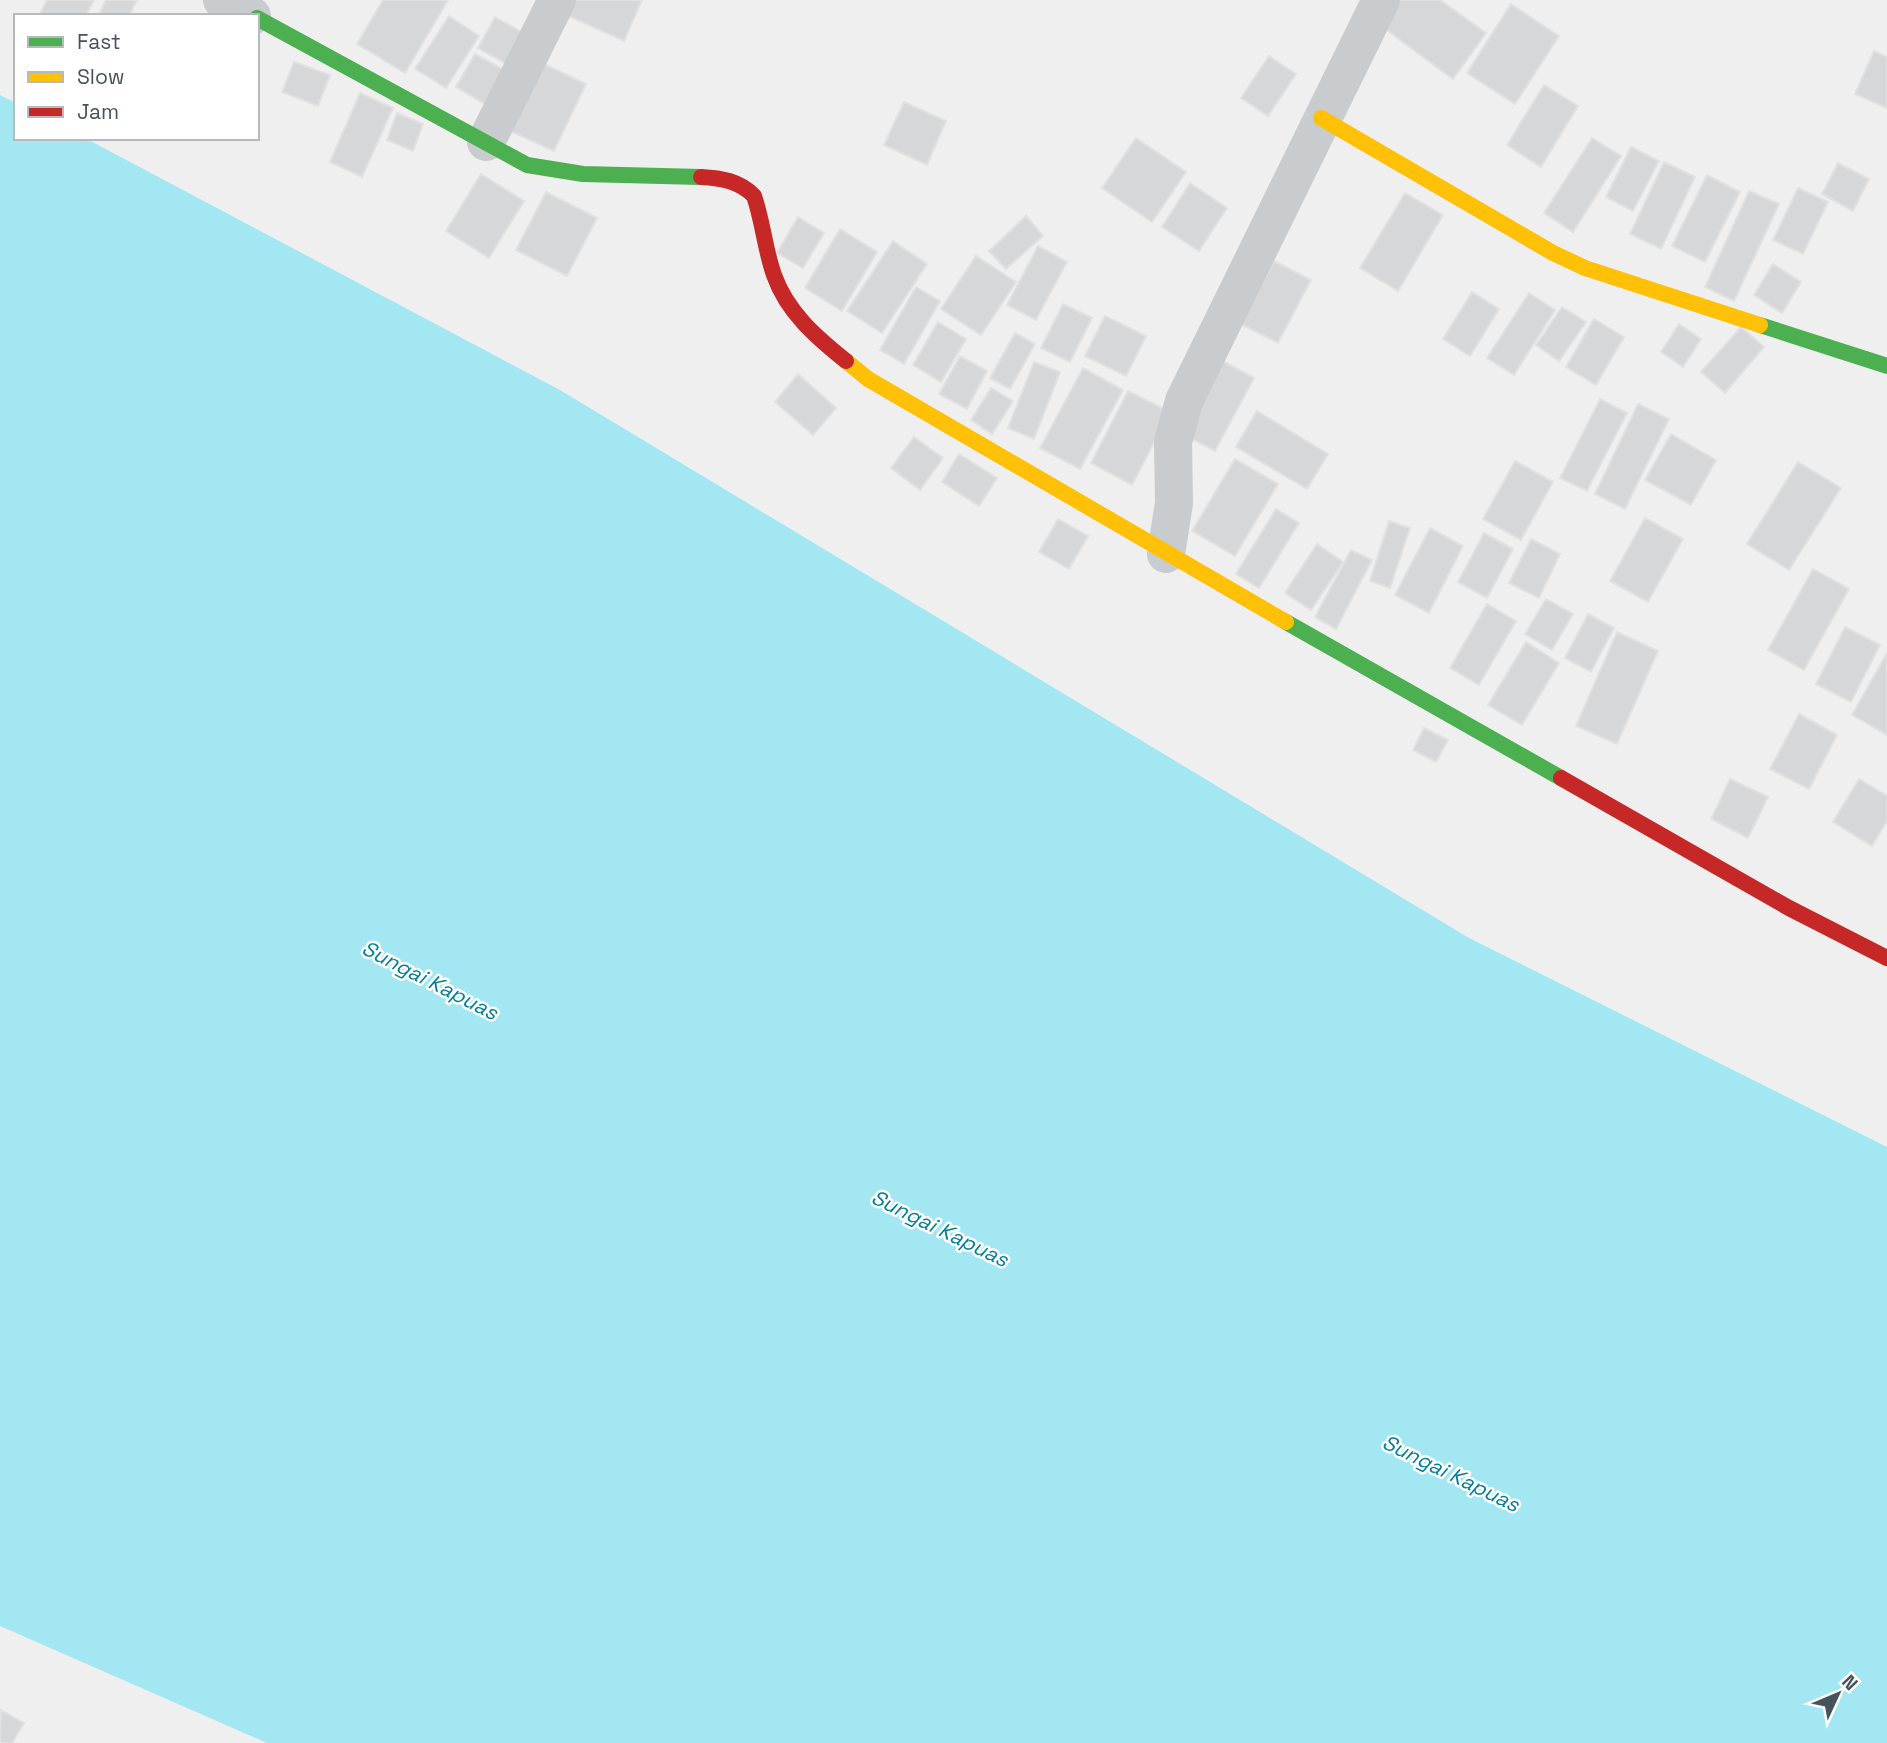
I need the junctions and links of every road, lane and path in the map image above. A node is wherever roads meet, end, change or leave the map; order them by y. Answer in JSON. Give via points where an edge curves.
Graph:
{"nodes":[{"id":1,"x":222,"y":0,"type":"edge"},
{"id":2,"x":557,"y":0,"type":"edge"},
{"id":3,"x":1381,"y":0,"type":"edge"},
{"id":4,"x":248,"y":14,"type":"edge"},
{"id":5,"x":259,"y":20,"type":"edge"},
{"id":6,"x":1321,"y":118,"type":"junction"},
{"id":7,"x":486,"y":142,"type":"junction"},
{"id":8,"x":1887,"y":366,"type":"edge"},
{"id":9,"x":1166,"y":554,"type":"junction"},
{"id":10,"x":1887,"y":958,"type":"edge"}],
"edges":[{"from":1,"to":4,"type":"street"},
{"from":2,"to":7,"type":"street"},
{"from":3,"to":6,"type":"street"},
{"from":5,"to":7,"type":"street"},
{"from":6,"to":8,"type":"street","via":[[1586,268]]},
{"from":6,"to":9,"type":"street","via":[[1184,401],[1173,442],[1174,502]]},
{"from":7,"to":9,"type":"street","via":[[527,165],[553,171],[720,178],[746,187],[754,196],[773,273],[795,316],[815,337],[907,404]]},
{"from":9,"to":10,"type":"street","via":[[1789,908]]}]}
